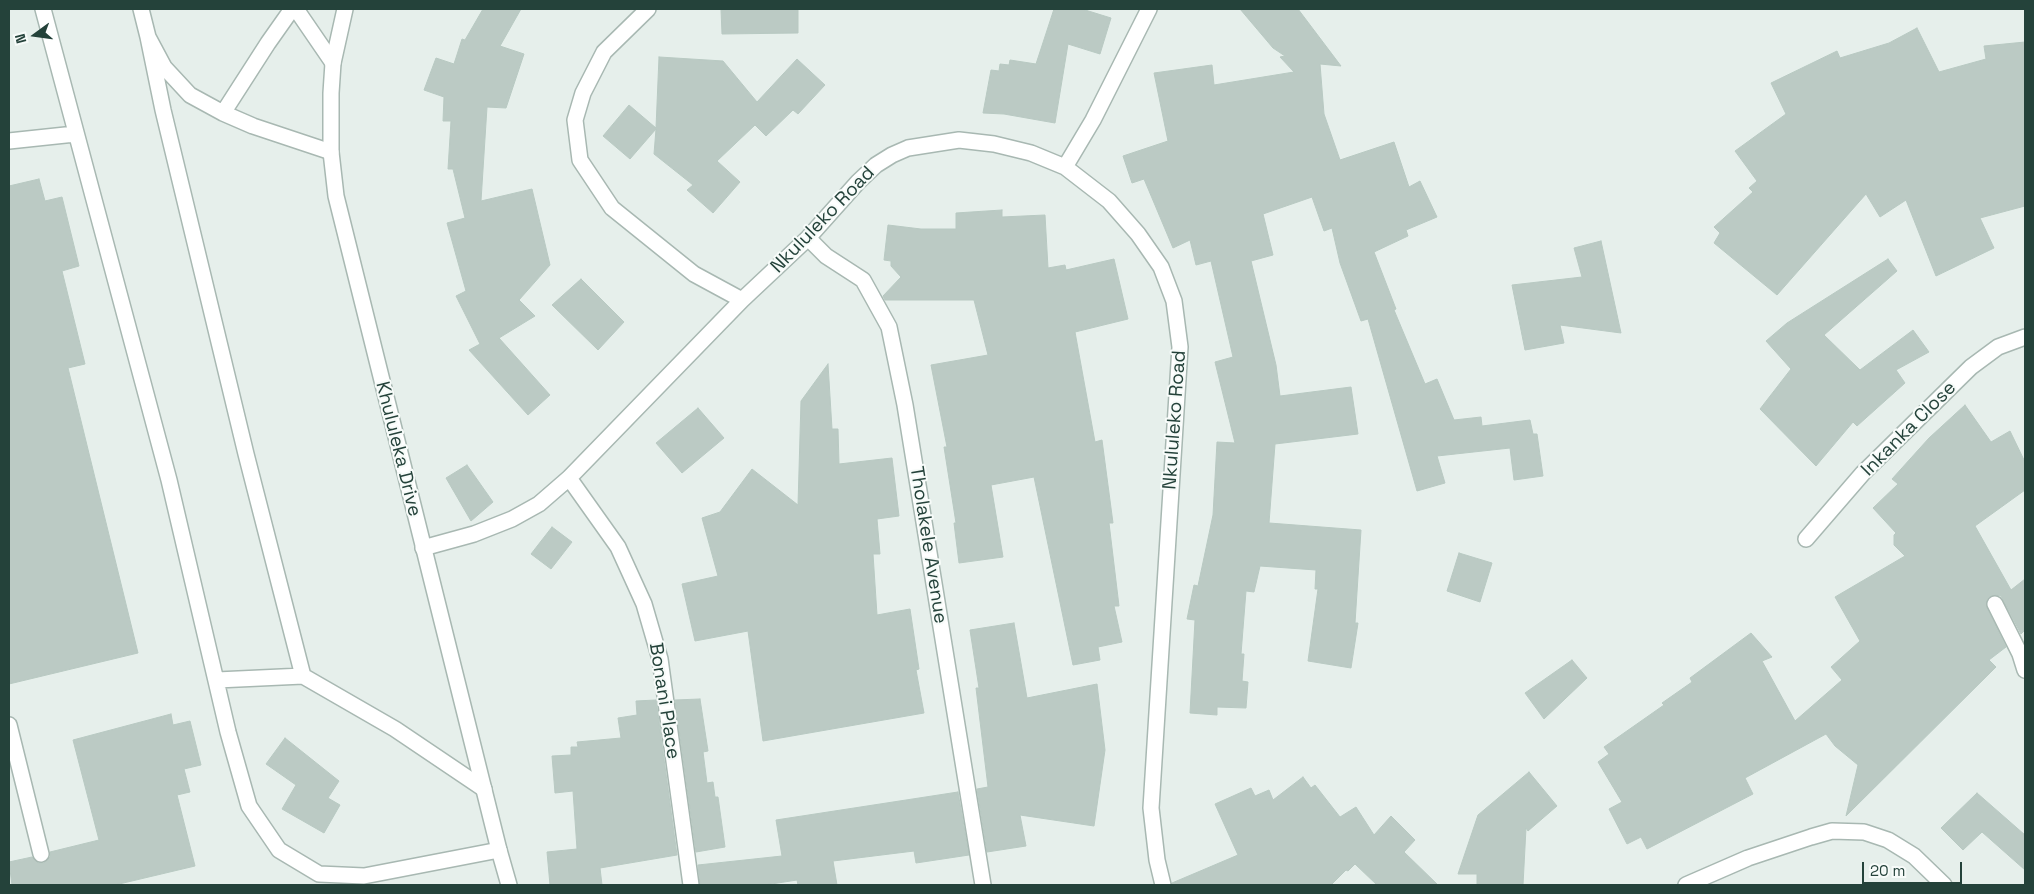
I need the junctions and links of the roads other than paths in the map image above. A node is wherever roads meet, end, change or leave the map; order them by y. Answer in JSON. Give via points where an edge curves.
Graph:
{"nodes":[{"id":1,"x":42,"y":9,"type":"edge"},
{"id":2,"x":141,"y":9,"type":"edge"},
{"id":3,"x":292,"y":9,"type":"edge"},
{"id":4,"x":296,"y":9,"type":"edge"},
{"id":5,"x":345,"y":9,"type":"edge"},
{"id":6,"x":648,"y":9,"type":"edge"},
{"id":7,"x":1149,"y":9,"type":"edge"},
{"id":8,"x":148,"y":36,"type":"junction"},
{"id":9,"x":333,"y":63,"type":"junction"},
{"id":10,"x":223,"y":113,"type":"junction"},
{"id":11,"x":76,"y":134,"type":"junction"},
{"id":12,"x":9,"y":141,"type":"edge"},
{"id":13,"x":331,"y":152,"type":"junction"},
{"id":14,"x":1065,"y":167,"type":"junction"},
{"id":15,"x":808,"y":238,"type":"junction"},
{"id":16,"x":742,"y":300,"type":"junction"},
{"id":17,"x":2025,"y":337,"type":"edge"},
{"id":18,"x":569,"y":478,"type":"junction"},
{"id":19,"x":1806,"y":539,"type":"dead end"},
{"id":20,"x":423,"y":548,"type":"junction"},
{"id":21,"x":1994,"y":604,"type":"dead end"},
{"id":22,"x":2025,"y":670,"type":"edge"},
{"id":23,"x":303,"y":676,"type":"junction"},
{"id":24,"x":217,"y":680,"type":"junction"},
{"id":25,"x":9,"y":725,"type":"edge"},
{"id":26,"x":484,"y":789,"type":"junction"},
{"id":27,"x":499,"y":850,"type":"junction"},
{"id":28,"x":41,"y":854,"type":"dead end"},
{"id":29,"x":509,"y":885,"type":"edge"},
{"id":30,"x":691,"y":885,"type":"edge"},
{"id":31,"x":983,"y":885,"type":"edge"},
{"id":32,"x":1163,"y":885,"type":"edge"},
{"id":33,"x":1686,"y":885,"type":"edge"},
{"id":34,"x":1944,"y":885,"type":"edge"}],
"edges":[{"from":1,"to":11,"type":"street"},
{"from":2,"to":8,"type":"street"},
{"from":3,"to":10,"type":"street"},
{"from":4,"to":9,"type":"street"},
{"from":5,"to":9,"type":"street","name":"Khululeka Drive"},
{"from":6,"to":16,"type":"street","via":[[604,52],[583,93],[575,120],[580,160],[612,208],[694,274]]},
{"from":7,"to":14,"type":"street"},
{"from":8,"to":10,"type":"street","via":[[164,67],[190,95]]},
{"from":8,"to":23,"type":"street","via":[[243,444]]},
{"from":9,"to":13,"type":"street","name":"Khululeka Drive"},
{"from":10,"to":13,"type":"street"},
{"from":11,"to":12,"type":"street"},
{"from":11,"to":24,"type":"street","via":[[169,480]]},
{"from":13,"to":20,"type":"street","name":"Khululeka Drive","via":[[336,196]]},
{"from":14,"to":15,"type":"street","name":"Nkululeko Road","via":[[1031,153],[994,144],[959,140],[908,148],[876,165]]},
{"from":14,"to":32,"type":"street","name":"Nkululeko Road","via":[[1109,200],[1138,234],[1161,267],[1174,301],[1180,347],[1151,808]]},
{"from":15,"to":16,"type":"street","name":"Nkululeko Road"},
{"from":15,"to":31,"type":"street","name":"Tholakele Avenue","via":[[826,256],[863,280],[889,327],[905,405]]},
{"from":16,"to":18,"type":"street","name":"Nkululeko Road"},
{"from":17,"to":19,"type":"street","name":"Inkanka Close","via":[[1998,347],[1972,367],[1863,473]]},
{"from":18,"to":20,"type":"street","name":"Nkululeko Road","via":[[538,504],[512,519]]},
{"from":18,"to":30,"type":"street","name":"Bonani Place","via":[[618,547],[644,604],[660,659]]},
{"from":20,"to":26,"type":"street","name":"Khululeka Drive"},
{"from":21,"to":22,"type":"street"},
{"from":23,"to":24,"type":"street"},
{"from":23,"to":26,"type":"street","via":[[394,729]]},
{"from":24,"to":27,"type":"street","via":[[249,806],[279,850],[319,874],[364,876]]},
{"from":25,"to":28,"type":"street"},
{"from":26,"to":27,"type":"street","name":"Khululeka Drive"},
{"from":27,"to":29,"type":"street","name":"Khululeka Drive"},
{"from":33,"to":34,"type":"street","via":[[1748,858],[1832,831],[1864,832],[1888,840],[1914,856]]}]}
